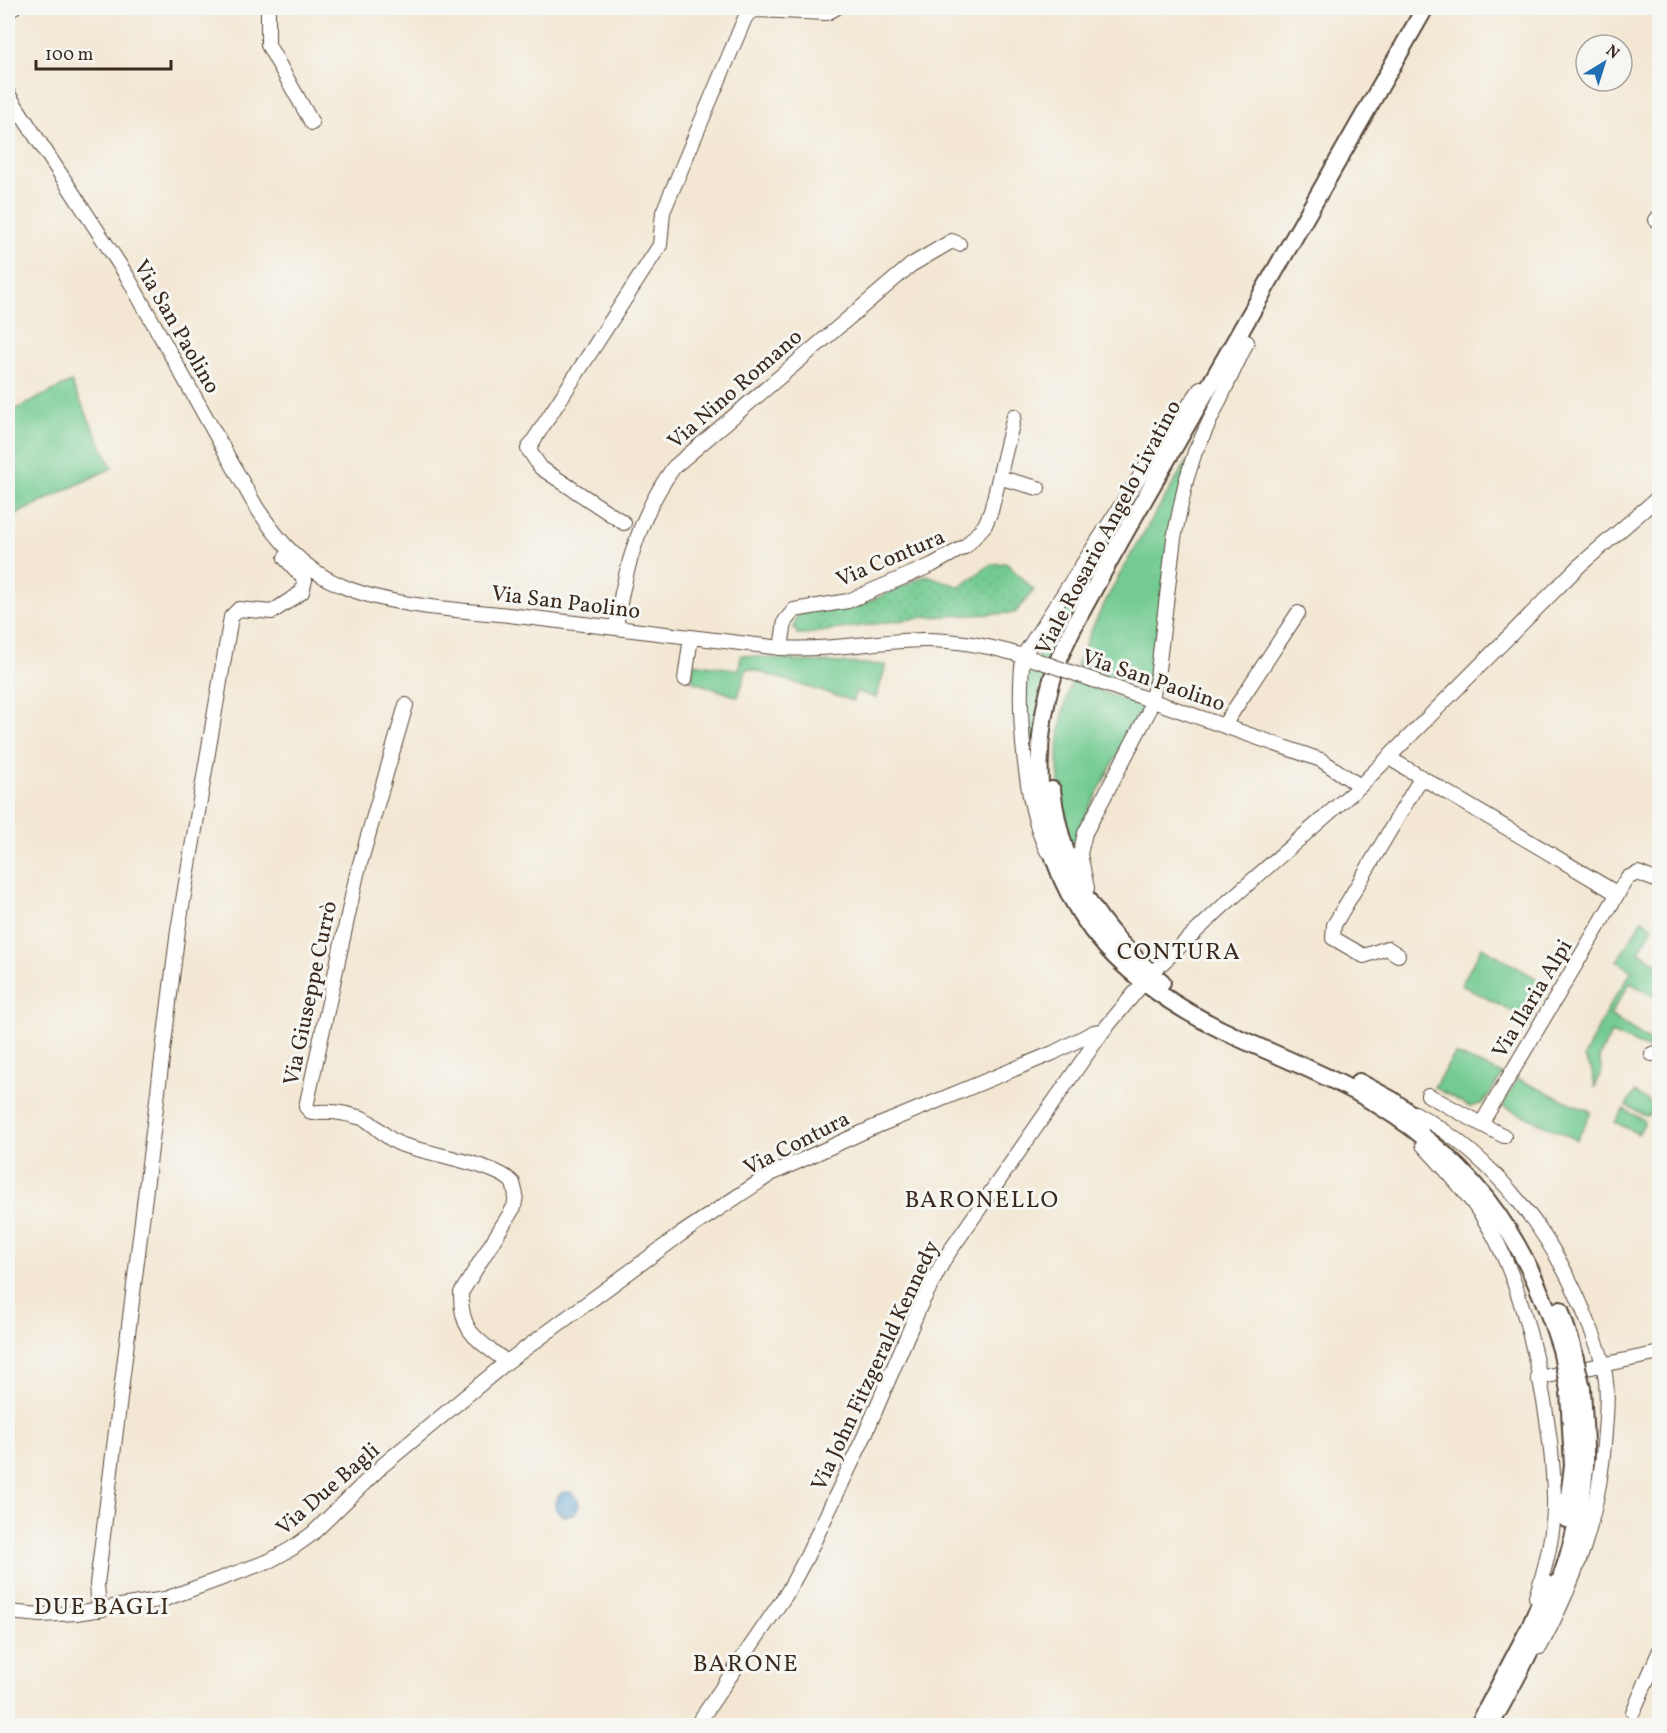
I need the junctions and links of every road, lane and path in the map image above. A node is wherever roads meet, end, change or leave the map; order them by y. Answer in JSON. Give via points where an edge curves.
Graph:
{"nodes":[{"id":1,"x":13,"y":8,"type":"edge"},
{"id":2,"x":268,"y":8,"type":"edge"},
{"id":3,"x":836,"y":8,"type":"edge"},
{"id":4,"x":1425,"y":8,"type":"edge"},
{"id":5,"x":1436,"y":8,"type":"edge"},
{"id":6,"x":8,"y":12,"type":"edge"},
{"id":7,"x":8,"y":94,"type":"edge"},
{"id":8,"x":312,"y":123,"type":"dead end"},
{"id":9,"x":959,"y":244,"type":"dead end"},
{"id":10,"x":1242,"y":340,"type":"junction"},
{"id":11,"x":1014,"y":416,"type":"dead end"},
{"id":12,"x":1001,"y":478,"type":"junction"},
{"id":13,"x":1038,"y":488,"type":"dead end"},
{"id":14,"x":1659,"y":496,"type":"edge"},
{"id":15,"x":624,"y":523,"type":"dead end"},
{"id":16,"x":290,"y":552,"type":"junction"},
{"id":17,"x":1298,"y":613,"type":"dead end"},
{"id":18,"x":616,"y":627,"type":"junction"},
{"id":19,"x":691,"y":637,"type":"junction"},
{"id":20,"x":781,"y":648,"type":"junction"},
{"id":21,"x":1029,"y":658,"type":"junction"},
{"id":22,"x":685,"y":679,"type":"dead end"},
{"id":23,"x":1152,"y":700,"type":"junction"},
{"id":24,"x":406,"y":705,"type":"dead end"},
{"id":25,"x":1224,"y":725,"type":"junction"},
{"id":26,"x":1386,"y":761,"type":"junction"},
{"id":27,"x":1419,"y":781,"type":"junction"},
{"id":28,"x":1360,"y":786,"type":"junction"},
{"id":29,"x":1059,"y":875,"type":"junction"},
{"id":30,"x":1659,"y":882,"type":"edge"},
{"id":31,"x":1618,"y":894,"type":"junction"},
{"id":32,"x":1101,"y":923,"type":"junction"},
{"id":33,"x":1398,"y":955,"type":"dead end"},
{"id":34,"x":1157,"y":968,"type":"dead end"},
{"id":35,"x":1139,"y":988,"type":"dead end"},
{"id":36,"x":1103,"y":1031,"type":"junction"},
{"id":37,"x":1428,"y":1095,"type":"dead end"},
{"id":38,"x":1389,"y":1105,"type":"junction"},
{"id":39,"x":1481,"y":1124,"type":"junction"},
{"id":40,"x":1504,"y":1136,"type":"dead end"},
{"id":41,"x":1659,"y":1353,"type":"edge"},
{"id":42,"x":507,"y":1362,"type":"junction"},
{"id":43,"x":1603,"y":1365,"type":"junction"},
{"id":44,"x":1538,"y":1378,"type":"junction"},
{"id":45,"x":1576,"y":1390,"type":"junction"},
{"id":46,"x":99,"y":1610,"type":"junction"},
{"id":47,"x":8,"y":1612,"type":"edge"},
{"id":48,"x":1659,"y":1650,"type":"edge"},
{"id":49,"x":1510,"y":1663,"type":"junction"},
{"id":50,"x":1646,"y":1682,"type":"junction"},
{"id":51,"x":1659,"y":1687,"type":"edge"},
{"id":52,"x":1633,"y":1712,"type":"dead end"},
{"id":53,"x":696,"y":1725,"type":"edge"},
{"id":54,"x":1478,"y":1725,"type":"edge"},
{"id":55,"x":1491,"y":1725,"type":"edge"}],
"edges":[{"from":1,"to":6,"type":"street"},
{"from":2,"to":8,"type":"street","via":[[268,45]]},
{"from":3,"to":15,"type":"street","via":[[827,13],[757,10],[745,18],[663,212],[660,245],[655,255],[528,449],[541,468]]},
{"from":4,"to":10,"type":"main road","name":"Viale Rosario Angelo Livatino"},
{"from":5,"to":10,"type":"main road","name":"Viale Rosario Angelo Livatino"},
{"from":7,"to":16,"type":"street","name":"Via San Paolino","via":[[127,276],[255,506]]},
{"from":9,"to":18,"type":"street","name":"Via Nino Romano","via":[[952,241],[911,265],[674,467],[652,499],[641,525]]},
{"from":10,"to":21,"type":"street","via":[[1156,450]]},
{"from":10,"to":23,"type":"street","via":[[1186,481],[1174,538]]},
{"from":10,"to":29,"type":"main road","name":"Viale Rosario Angelo Livatino","via":[[1118,544],[1055,670],[1043,717],[1039,762],[1044,820]]},
{"from":10,"to":32,"type":"main road","name":"Viale Rosario Angelo Livatino","via":[[1090,620],[1065,673],[1058,699],[1050,762],[1057,824],[1071,871]]},
{"from":11,"to":12,"type":"street","name":"Via Contura"},
{"from":12,"to":13,"type":"street"},
{"from":12,"to":20,"type":"street","name":"Via Contura","via":[[985,525],[966,546],[848,601],[794,610],[785,621]]},
{"from":14,"to":26,"type":"street","via":[[1579,566]]},
{"from":16,"to":18,"type":"street","name":"Via San Paolino","via":[[312,570],[369,596]]},
{"from":16,"to":46,"type":"street","via":[[285,558],[305,580],[302,592],[273,612],[239,609],[231,617],[178,930],[97,1584]]},
{"from":17,"to":25,"type":"street"},
{"from":18,"to":19,"type":"street","name":"Via San Paolino"},
{"from":19,"to":20,"type":"street","name":"Via San Paolino"},
{"from":19,"to":22,"type":"street"},
{"from":20,"to":21,"type":"street","name":"Via San Paolino","via":[[829,649],[923,640],[962,643]]},
{"from":21,"to":23,"type":"street","name":"Via San Paolino","bridge":true},
{"from":21,"to":29,"type":"street","via":[[1020,682],[1033,815]]},
{"from":23,"to":25,"type":"street","name":"Via San Paolino"},
{"from":23,"to":32,"type":"street","via":[[1092,816],[1082,845],[1081,867]]},
{"from":24,"to":42,"type":"street","name":"Via Giuseppe Currò","via":[[357,874],[306,1107],[312,1113],[330,1110],[363,1119],[399,1143],[495,1170],[513,1183],[516,1195],[510,1214],[461,1293],[466,1328]]},
{"from":25,"to":28,"type":"street","name":"Via San Paolino","via":[[1321,760]]},
{"from":26,"to":27,"type":"street"},
{"from":26,"to":28,"type":"street"},
{"from":27,"to":31,"type":"street"},
{"from":27,"to":33,"type":"street","via":[[1334,925],[1333,939],[1364,956],[1387,948]]},
{"from":28,"to":34,"type":"street"},
{"from":29,"to":38,"type":"main road","name":"Viale Rosario Angelo Livatino","via":[[1091,932],[1156,992],[1200,1020]]},
{"from":30,"to":31,"type":"street","name":"Via Ilaria Alpi","via":[[1633,873]]},
{"from":31,"to":39,"type":"street","name":"Via Ilaria Alpi"},
{"from":32,"to":38,"type":"main road","name":"Viale Rosario Angelo Livatino","via":[[1139,964],[1186,998]]},
{"from":35,"to":36,"type":"street"},
{"from":36,"to":42,"type":"street","name":"Via Contura","via":[[771,1174],[681,1234]]},
{"from":36,"to":53,"type":"street","name":"Via John Fitzgerald Kennedy","via":[[945,1258],[806,1558],[787,1593]]},
{"from":37,"to":39,"type":"street"},
{"from":38,"to":43,"type":"street","via":[[1433,1122],[1510,1191],[1559,1259],[1580,1300]]},
{"from":38,"to":44,"type":"street","via":[[1462,1187],[1497,1242],[1514,1281]]},
{"from":38,"to":45,"type":"main road","name":"Viale Rosario Angelo Livatino","bridge":true,"via":[[1470,1179],[1512,1233],[1567,1347]]},
{"from":39,"to":40,"type":"street"},
{"from":41,"to":43,"type":"street"},
{"from":42,"to":46,"type":"street","name":"Via Due Bagli","via":[[383,1465],[291,1550],[165,1599]]},
{"from":43,"to":44,"type":"street"},
{"from":43,"to":55,"type":"street","via":[[1603,1461],[1597,1500],[1576,1574],[1527,1671]]},
{"from":44,"to":49,"type":"street","via":[[1550,1439],[1554,1500],[1551,1536],[1536,1595]]},
{"from":45,"to":49,"type":"main road","via":[[1563,1536],[1543,1598]]},
{"from":45,"to":55,"type":"main road","via":[[1585,1464],[1574,1537],[1542,1631]]},
{"from":46,"to":47,"type":"street","name":"Via Due Bagli","via":[[41,1615]]},
{"from":48,"to":50,"type":"street"},
{"from":49,"to":54,"type":"main road"},
{"from":50,"to":51,"type":"street"},
{"from":50,"to":52,"type":"street"}]}
